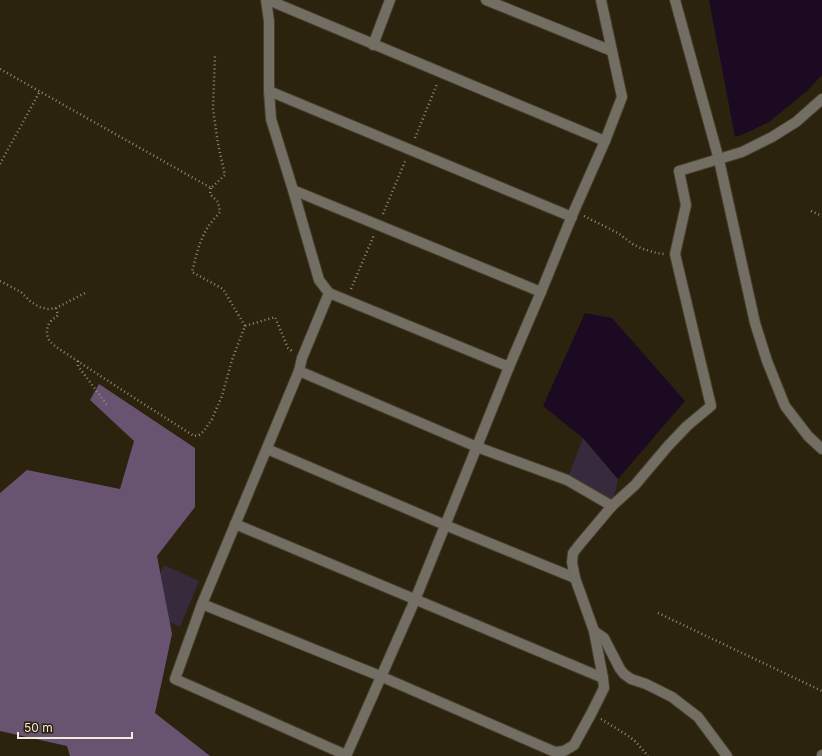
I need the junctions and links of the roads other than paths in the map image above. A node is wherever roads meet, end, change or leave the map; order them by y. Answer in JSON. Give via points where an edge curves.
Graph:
{"nodes":[{"id":1,"x":267,"y":0,"type":"edge"},
{"id":2,"x":390,"y":0,"type":"edge"},
{"id":3,"x":486,"y":0,"type":"edge"},
{"id":4,"x":601,"y":0,"type":"edge"},
{"id":5,"x":675,"y":0,"type":"edge"},
{"id":6,"x":373,"y":45,"type":"junction"},
{"id":7,"x":612,"y":51,"type":"junction"},
{"id":8,"x":269,"y":91,"type":"junction"},
{"id":9,"x":822,"y":99,"type":"edge"},
{"id":10,"x":606,"y":141,"type":"junction"},
{"id":11,"x":719,"y":160,"type":"junction"},
{"id":12,"x":293,"y":190,"type":"junction"},
{"id":13,"x":573,"y":214,"type":"junction"},
{"id":14,"x":541,"y":292,"type":"junction"},
{"id":15,"x":329,"y":293,"type":"junction"},
{"id":16,"x":509,"y":368,"type":"junction"},
{"id":17,"x":300,"y":372,"type":"junction"},
{"id":18,"x":477,"y":447,"type":"junction"},
{"id":19,"x":267,"y":449,"type":"junction"},
{"id":20,"x":822,"y":449,"type":"edge"},
{"id":21,"x":612,"y":506,"type":"junction"},
{"id":22,"x":235,"y":524,"type":"junction"},
{"id":23,"x":445,"y":525,"type":"junction"},
{"id":24,"x":575,"y":578,"type":"junction"},
{"id":25,"x":415,"y":600,"type":"junction"},
{"id":26,"x":202,"y":604,"type":"junction"},
{"id":27,"x":594,"y":631,"type":"junction"},
{"id":28,"x":380,"y":676,"type":"junction"},
{"id":29,"x":603,"y":678,"type":"junction"},
{"id":30,"x":346,"y":756,"type":"edge"},
{"id":31,"x":727,"y":756,"type":"edge"}],
"edges":[{"from":1,"to":6,"type":"street"},
{"from":1,"to":8,"type":"street"},
{"from":2,"to":6,"type":"street"},
{"from":3,"to":7,"type":"street"},
{"from":4,"to":7,"type":"street"},
{"from":5,"to":11,"type":"street"},
{"from":6,"to":10,"type":"street"},
{"from":7,"to":10,"type":"street","via":[[622,97]]},
{"from":8,"to":12,"type":"street","via":[[270,119]]},
{"from":8,"to":13,"type":"street"},
{"from":9,"to":11,"type":"street","via":[[796,122],[772,137]]},
{"from":10,"to":13,"type":"street"},
{"from":11,"to":20,"type":"street","via":[[755,323],[767,361],[785,406],[808,436]]},
{"from":11,"to":21,"type":"street","via":[[679,171],[686,205],[674,254],[711,406],[687,426],[635,485]]},
{"from":12,"to":14,"type":"street"},
{"from":12,"to":15,"type":"street","via":[[319,280]]},
{"from":13,"to":14,"type":"street"},
{"from":14,"to":16,"type":"street"},
{"from":15,"to":16,"type":"street"},
{"from":15,"to":17,"type":"street","via":[[302,358]]},
{"from":16,"to":18,"type":"street"},
{"from":17,"to":18,"type":"street"},
{"from":17,"to":19,"type":"street"},
{"from":18,"to":21,"type":"street","via":[[567,480]]},
{"from":18,"to":23,"type":"street"},
{"from":19,"to":22,"type":"street"},
{"from":19,"to":23,"type":"street"},
{"from":21,"to":24,"type":"street","via":[[573,553]]},
{"from":22,"to":25,"type":"street"},
{"from":22,"to":26,"type":"street"},
{"from":23,"to":24,"type":"street"},
{"from":23,"to":25,"type":"street"},
{"from":24,"to":27,"type":"street"},
{"from":25,"to":28,"type":"street"},
{"from":25,"to":29,"type":"street"},
{"from":26,"to":28,"type":"street"},
{"from":26,"to":30,"type":"street","via":[[175,679]]},
{"from":27,"to":29,"type":"street"},
{"from":27,"to":31,"type":"street","via":[[604,638],[624,674],[672,697],[698,717]]},
{"from":28,"to":29,"type":"street","via":[[555,752],[564,751],[574,745],[604,688]]},
{"from":28,"to":30,"type":"street"}]}
